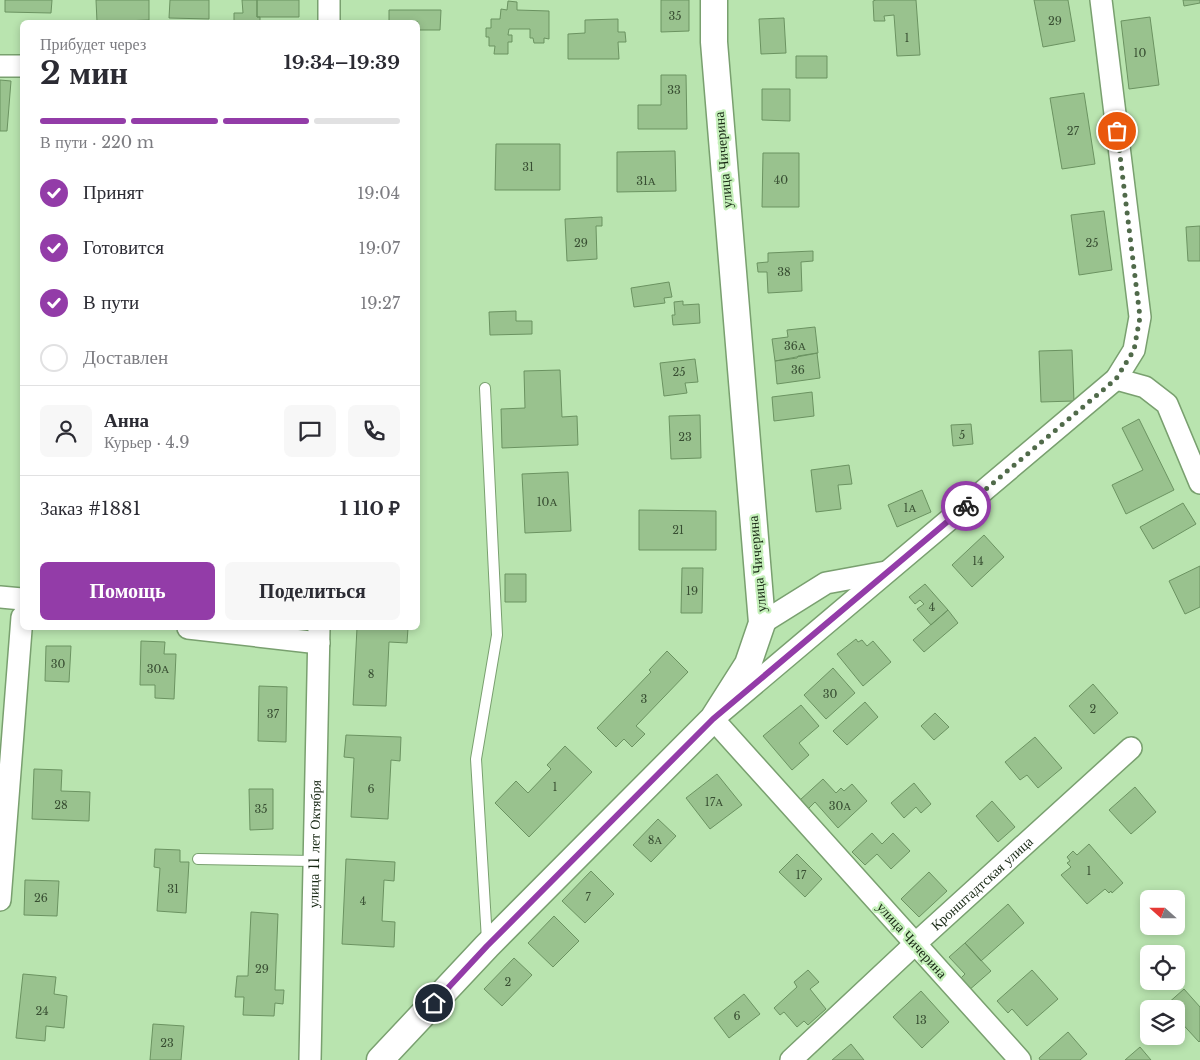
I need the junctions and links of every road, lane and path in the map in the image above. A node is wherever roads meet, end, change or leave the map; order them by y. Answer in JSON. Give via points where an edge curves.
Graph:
{"nodes":[{"id":1,"x":329,"y":0,"type":"edge"},
{"id":2,"x":714,"y":0,"type":"edge"},
{"id":3,"x":1101,"y":0,"type":"edge"},
{"id":4,"x":329,"y":20,"type":"edge"},
{"id":5,"x":0,"y":66,"type":"edge"},
{"id":6,"x":20,"y":66,"type":"edge"},
{"id":7,"x":1116,"y":379,"type":"junction"},
{"id":8,"x":485,"y":388,"type":"dead end"},
{"id":9,"x":1200,"y":483,"type":"edge"},
{"id":10,"x":888,"y":572,"type":"junction"},
{"id":11,"x":0,"y":597,"type":"edge"},
{"id":12,"x":20,"y":600,"type":"edge"},
{"id":13,"x":762,"y":623,"type":"junction"},
{"id":14,"x":21,"y":630,"type":"edge"},
{"id":15,"x":225,"y":630,"type":"edge"},
{"id":16,"x":319,"y":635,"type":"edge"},
{"id":17,"x":713,"y":719,"type":"junction"},
{"id":18,"x":1131,"y":748,"type":"dead end"},
{"id":19,"x":198,"y":859,"type":"dead end"},
{"id":20,"x":314,"y":861,"type":"junction"},
{"id":21,"x":0,"y":900,"type":"edge"},
{"id":22,"x":915,"y":944,"type":"junction"},
{"id":23,"x":487,"y":946,"type":"junction"},
{"id":24,"x":310,"y":1060,"type":"edge"},
{"id":25,"x":380,"y":1060,"type":"edge"},
{"id":26,"x":791,"y":1060,"type":"edge"},
{"id":27,"x":1020,"y":1060,"type":"edge"}],
"edges":[{"from":1,"to":4,"type":"street"},
{"from":2,"to":13,"type":"street","name":"улица Чичерина","via":[[714,42]]},
{"from":3,"to":7,"type":"street","via":[[1140,317],[1134,350]]},
{"from":5,"to":6,"type":"street"},
{"from":7,"to":9,"type":"street","via":[[1145,387],[1167,404]]},
{"from":7,"to":10,"type":"street"},
{"from":8,"to":23,"type":"lane","via":[[497,635],[476,759]]},
{"from":10,"to":13,"type":"street","via":[[826,583]]},
{"from":10,"to":17,"type":"street"},
{"from":11,"to":12,"type":"street"},
{"from":13,"to":17,"type":"street","name":"улица Чичерина","via":[[748,664]]},
{"from":14,"to":21,"type":"street"},
{"from":15,"to":16,"type":"street"},
{"from":16,"to":20,"type":"street","name":"улица 11 лет Октября"},
{"from":17,"to":22,"type":"street","name":"улица Чичерина"},
{"from":17,"to":23,"type":"street"},
{"from":18,"to":22,"type":"street","name":"Кронштадтская улица"},
{"from":19,"to":20,"type":"lane"},
{"from":20,"to":24,"type":"street","name":"улица 11 лет Октября"},
{"from":22,"to":26,"type":"street","name":"Кронштадтская улица"},
{"from":22,"to":27,"type":"street","name":"улица Чичерина"},
{"from":23,"to":25,"type":"street"}]}
